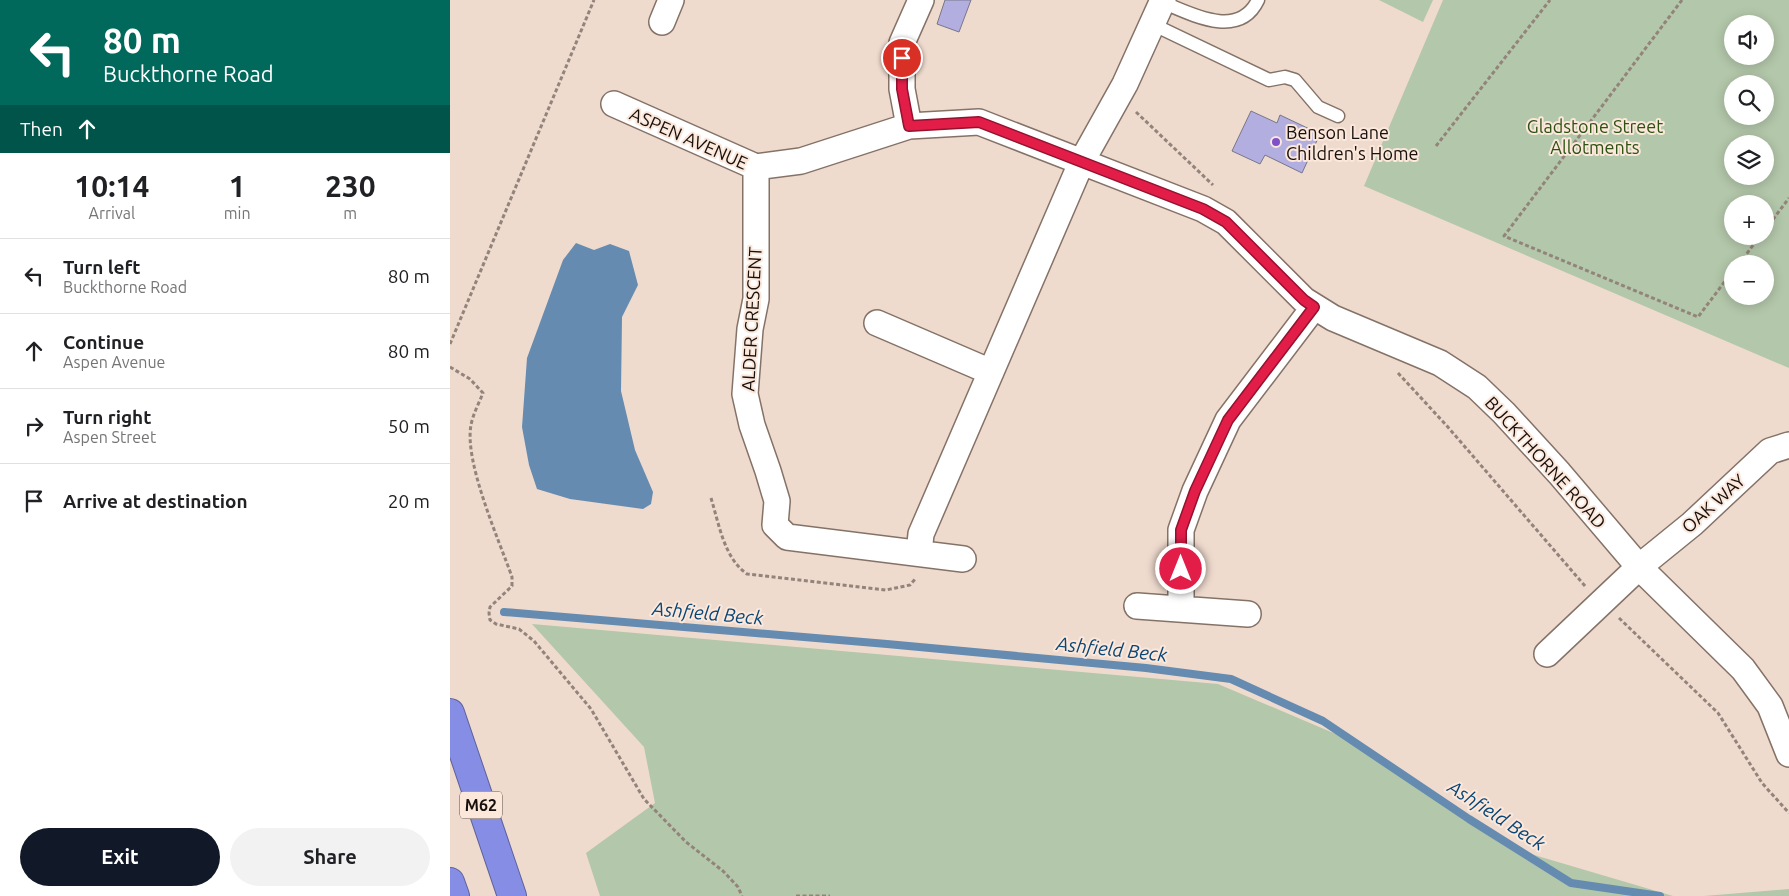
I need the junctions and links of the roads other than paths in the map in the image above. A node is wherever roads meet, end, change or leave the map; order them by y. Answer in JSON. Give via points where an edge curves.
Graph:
{"nodes":[{"id":1,"x":921,"y":0,"type":"edge"},
{"id":2,"x":1258,"y":0,"type":"edge"},
{"id":3,"x":1162,"y":1,"type":"edge"},
{"id":4,"x":1152,"y":24,"type":"junction"},
{"id":5,"x":614,"y":104,"type":"dead end"},
{"id":6,"x":1338,"y":116,"type":"dead end"},
{"id":7,"x":909,"y":126,"type":"junction"},
{"id":8,"x":1082,"y":161,"type":"junction"},
{"id":9,"x":756,"y":167,"type":"junction"},
{"id":10,"x":1314,"y":307,"type":"junction"},
{"id":11,"x":877,"y":323,"type":"dead end"},
{"id":12,"x":991,"y":372,"type":"junction"},
{"id":13,"x":1789,"y":445,"type":"edge"},
{"id":14,"x":919,"y":553,"type":"junction"},
{"id":15,"x":963,"y":559,"type":"dead end"},
{"id":16,"x":1639,"y":567,"type":"junction"},
{"id":17,"x":1137,"y":606,"type":"dead end"},
{"id":18,"x":1181,"y":609,"type":"junction"},
{"id":19,"x":1248,"y":614,"type":"dead end"},
{"id":20,"x":1547,"y":654,"type":"dead end"},
{"id":21,"x":450,"y":713,"type":"edge"},
{"id":22,"x":1789,"y":754,"type":"edge"},
{"id":23,"x":450,"y":882,"type":"edge"},
{"id":24,"x":455,"y":896,"type":"edge"},
{"id":25,"x":512,"y":896,"type":"edge"}],
"edges":[{"from":1,"to":7,"type":"street","via":[[902,43],[902,89]]},
{"from":2,"to":3,"type":"lane","via":[[1247,16],[1218,22]]},
{"from":3,"to":4,"type":"street"},
{"from":4,"to":6,"type":"lane","via":[[1269,80],[1285,77],[1295,80],[1318,107]]},
{"from":4,"to":8,"type":"street","via":[[1121,92]]},
{"from":5,"to":9,"type":"street","name":"ASPEN AVENUE"},
{"from":7,"to":8,"type":"street","name":"ASPEN AVENUE","via":[[979,122]]},
{"from":7,"to":9,"type":"street","name":"ASPEN AVENUE","via":[[801,161]]},
{"from":8,"to":10,"type":"street","name":"BUCKTHORNE ROAD","via":[[1203,209],[1226,222]]},
{"from":8,"to":12,"type":"street"},
{"from":9,"to":14,"type":"street","name":"ALDER CRESCENT","via":[[756,299],[750,329],[746,394],[752,425],[777,501],[775,525],[787,537]]},
{"from":10,"to":16,"type":"street","name":"BUCKTHORNE ROAD","via":[[1440,363],[1477,387],[1559,473]]},
{"from":10,"to":18,"type":"street","via":[[1228,420],[1195,491],[1181,530]]},
{"from":11,"to":12,"type":"street"},
{"from":12,"to":14,"type":"street","via":[[921,534]]},
{"from":13,"to":16,"type":"street","name":"OAK WAY","via":[[1770,451],[1698,519]]},
{"from":14,"to":15,"type":"street","name":"ALDER CRESCENT"},
{"from":16,"to":20,"type":"street","name":"OAK WAY"},
{"from":16,"to":22,"type":"street","name":"BUCKTHORNE ROAD","via":[[1743,670],[1770,706]]},
{"from":17,"to":18,"type":"street"},
{"from":18,"to":19,"type":"street"},
{"from":21,"to":25,"type":"highway","number":"M62"},
{"from":23,"to":24,"type":"highway"}]}
